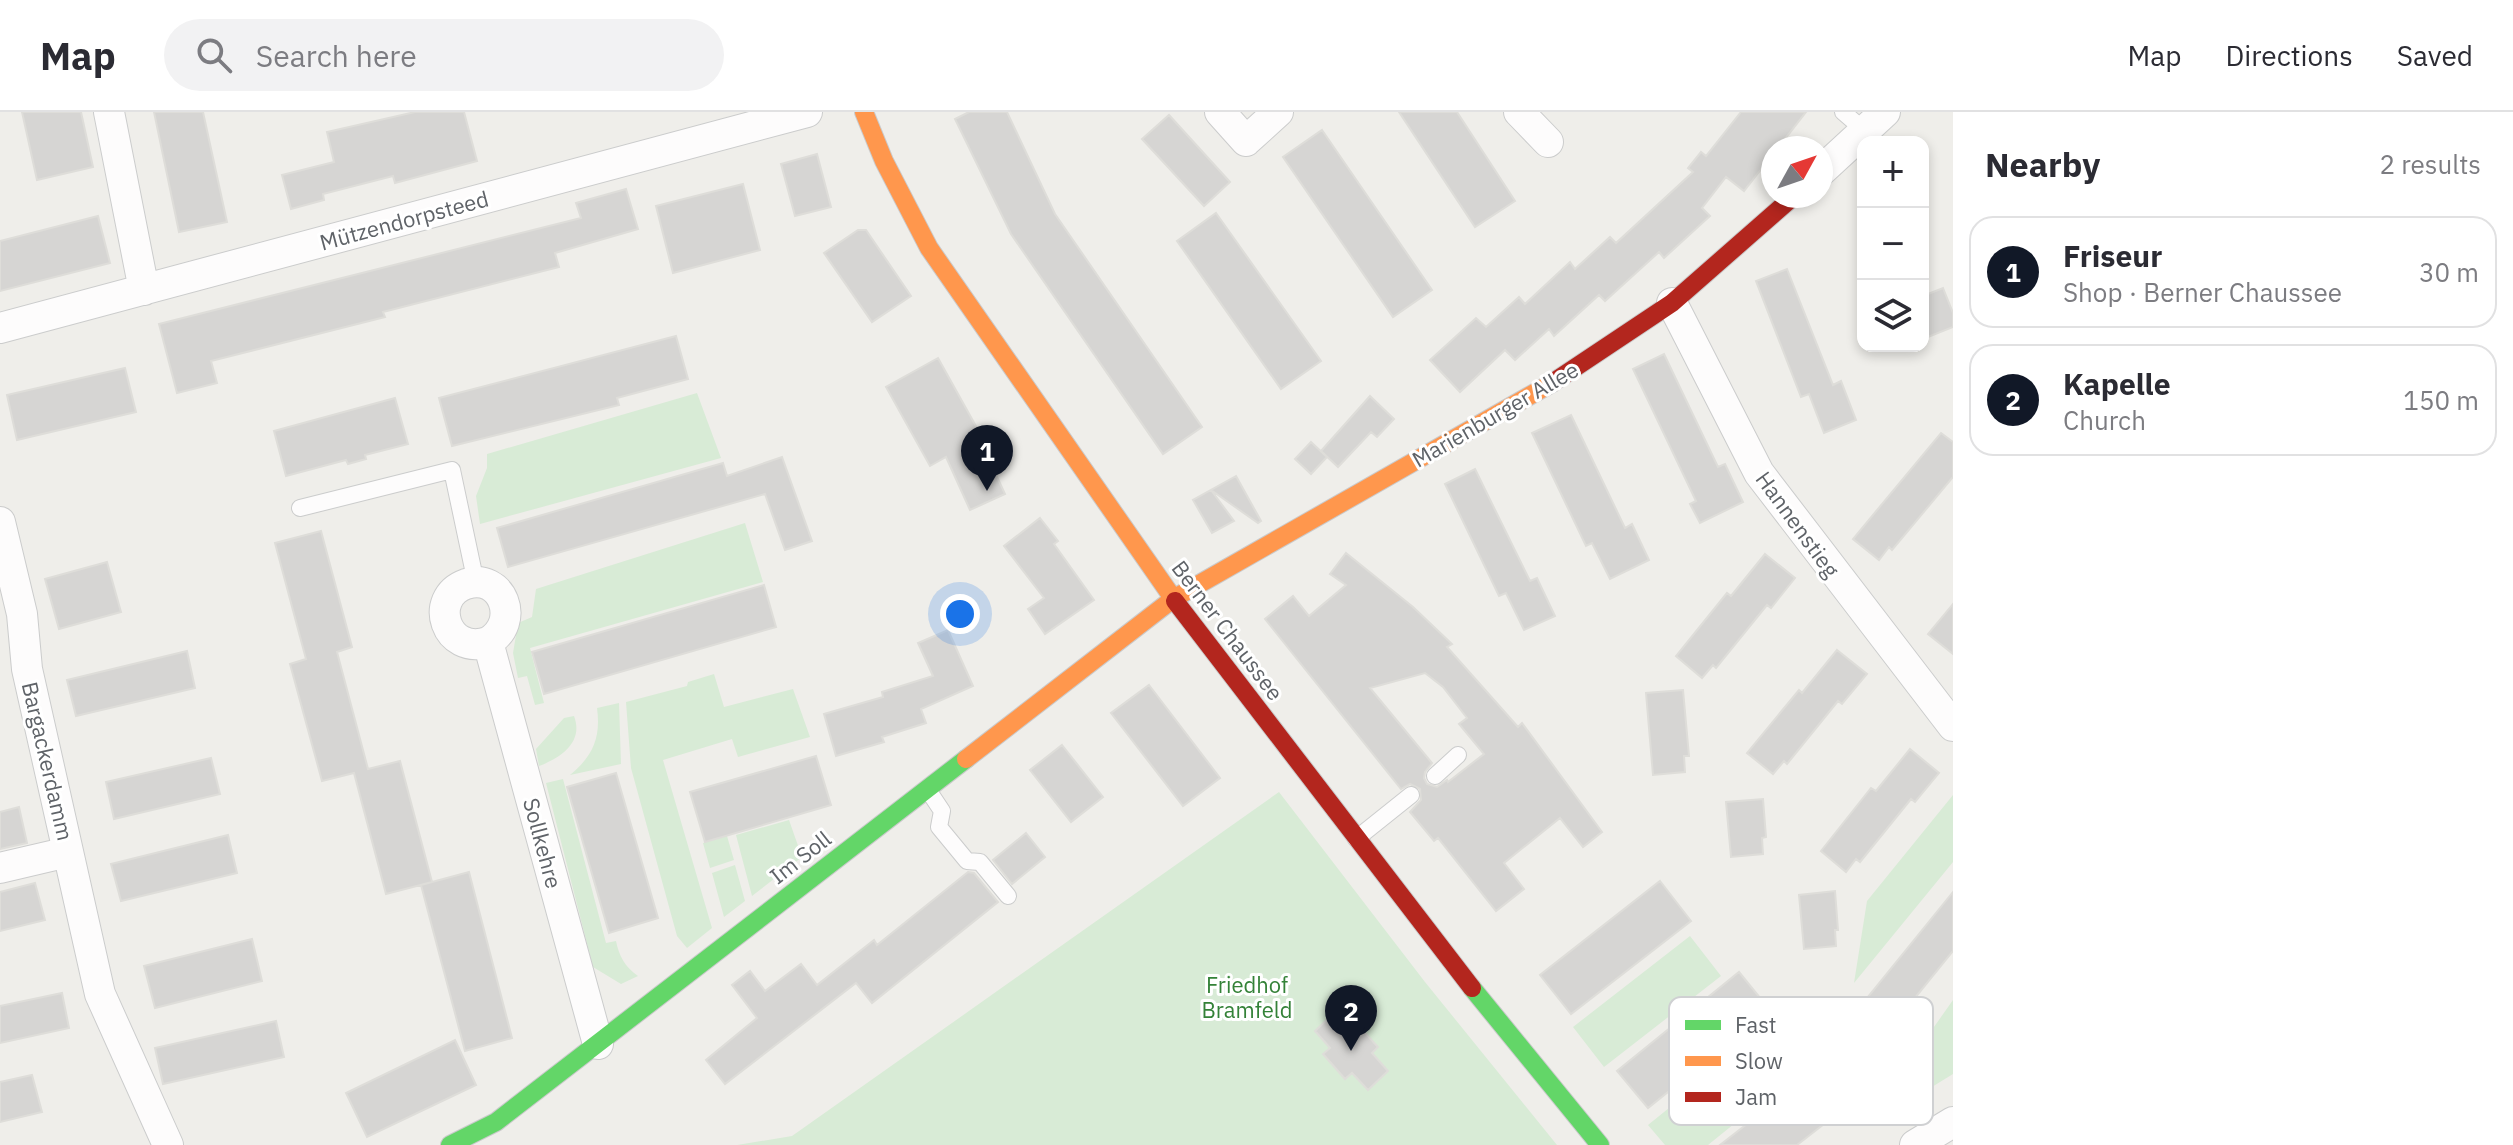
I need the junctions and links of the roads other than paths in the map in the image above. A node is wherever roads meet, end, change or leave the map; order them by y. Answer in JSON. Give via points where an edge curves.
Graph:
{"nodes":[{"id":1,"x":109,"y":112,"type":"edge"},
{"id":2,"x":807,"y":112,"type":"edge"},
{"id":3,"x":864,"y":112,"type":"edge"},
{"id":4,"x":1220,"y":112,"type":"edge"},
{"id":5,"x":1278,"y":112,"type":"edge"},
{"id":6,"x":1519,"y":112,"type":"edge"},
{"id":7,"x":1864,"y":118,"type":"edge"},
{"id":8,"x":1548,"y":142,"type":"dead end"},
{"id":9,"x":1833,"y":156,"type":"edge"},
{"id":10,"x":1780,"y":208,"type":"edge"},
{"id":11,"x":144,"y":290,"type":"junction"},
{"id":12,"x":1672,"y":303,"type":"junction"},
{"id":13,"x":0,"y":328,"type":"edge"},
{"id":14,"x":300,"y":508,"type":"dead end"},
{"id":15,"x":0,"y":522,"type":"edge"},
{"id":16,"x":476,"y":583,"type":"junction"},
{"id":17,"x":1173,"y":599,"type":"junction"},
{"id":18,"x":488,"y":642,"type":"junction"},
{"id":19,"x":14,"y":672,"type":"edge"},
{"id":20,"x":1953,"y":726,"type":"edge"},
{"id":21,"x":1458,"y":755,"type":"dead end"},
{"id":22,"x":1435,"y":776,"type":"dead end"},
{"id":23,"x":927,"y":789,"type":"junction"},
{"id":24,"x":1411,"y":795,"type":"dead end"},
{"id":25,"x":1356,"y":840,"type":"junction"},
{"id":26,"x":68,"y":852,"type":"junction"},
{"id":27,"x":0,"y":868,"type":"edge"},
{"id":28,"x":1008,"y":896,"type":"dead end"},
{"id":29,"x":598,"y":1044,"type":"junction"},
{"id":30,"x":1953,"y":1122,"type":"edge"},
{"id":31,"x":168,"y":1145,"type":"edge"},
{"id":32,"x":450,"y":1145,"type":"edge"},
{"id":33,"x":1600,"y":1145,"type":"edge"},
{"id":34,"x":1915,"y":1145,"type":"edge"}],
"edges":[{"from":1,"to":11,"type":"street"},
{"from":2,"to":11,"type":"street","name":"Mützendorpsteed"},
{"from":3,"to":17,"type":"street","name":"Berner Chaussee","via":[[929,248]]},
{"from":4,"to":5,"type":"street","via":[[1246,141]]},
{"from":6,"to":8,"type":"street"},
{"from":7,"to":9,"type":"street"},
{"from":10,"to":12,"type":"street","name":"Marienburger Allee"},
{"from":11,"to":13,"type":"street","name":"Mützendorpsteed"},
{"from":12,"to":17,"type":"street","name":"Marienburger Allee","via":[[1572,371]]},
{"from":12,"to":20,"type":"street","name":"Hannenstieg","via":[[1759,473]]},
{"from":14,"to":16,"type":"lane","via":[[452,470]]},
{"from":15,"to":19,"type":"street","name":"Bargackerdamm","via":[[22,614]]},
{"from":16,"to":18,"type":"street","via":[[495,590],[505,603],[505,626]]},
{"from":16,"to":18,"type":"street","via":[[452,594],[446,624],[466,643]]},
{"from":17,"to":23,"type":"street","name":"Im Soll"},
{"from":17,"to":25,"type":"street","name":"Berner Chaussee"},
{"from":18,"to":29,"type":"street","name":"Sollkehre"},
{"from":19,"to":26,"type":"street","name":"Bargackerdamm"},
{"from":21,"to":22,"type":"lane"},
{"from":23,"to":28,"type":"lane","via":[[942,811],[939,827],[967,861],[980,862]]},
{"from":23,"to":29,"type":"street","name":"Im Soll"},
{"from":24,"to":25,"type":"lane"},
{"from":25,"to":33,"type":"street","name":"Berner Chaussee"},
{"from":26,"to":27,"type":"street","name":"Bargackerdamm"},
{"from":26,"to":31,"type":"street","name":"Bargackerdamm","via":[[100,994]]},
{"from":29,"to":32,"type":"street","name":"Im Soll","via":[[496,1122]]},
{"from":30,"to":34,"type":"street"}]}
